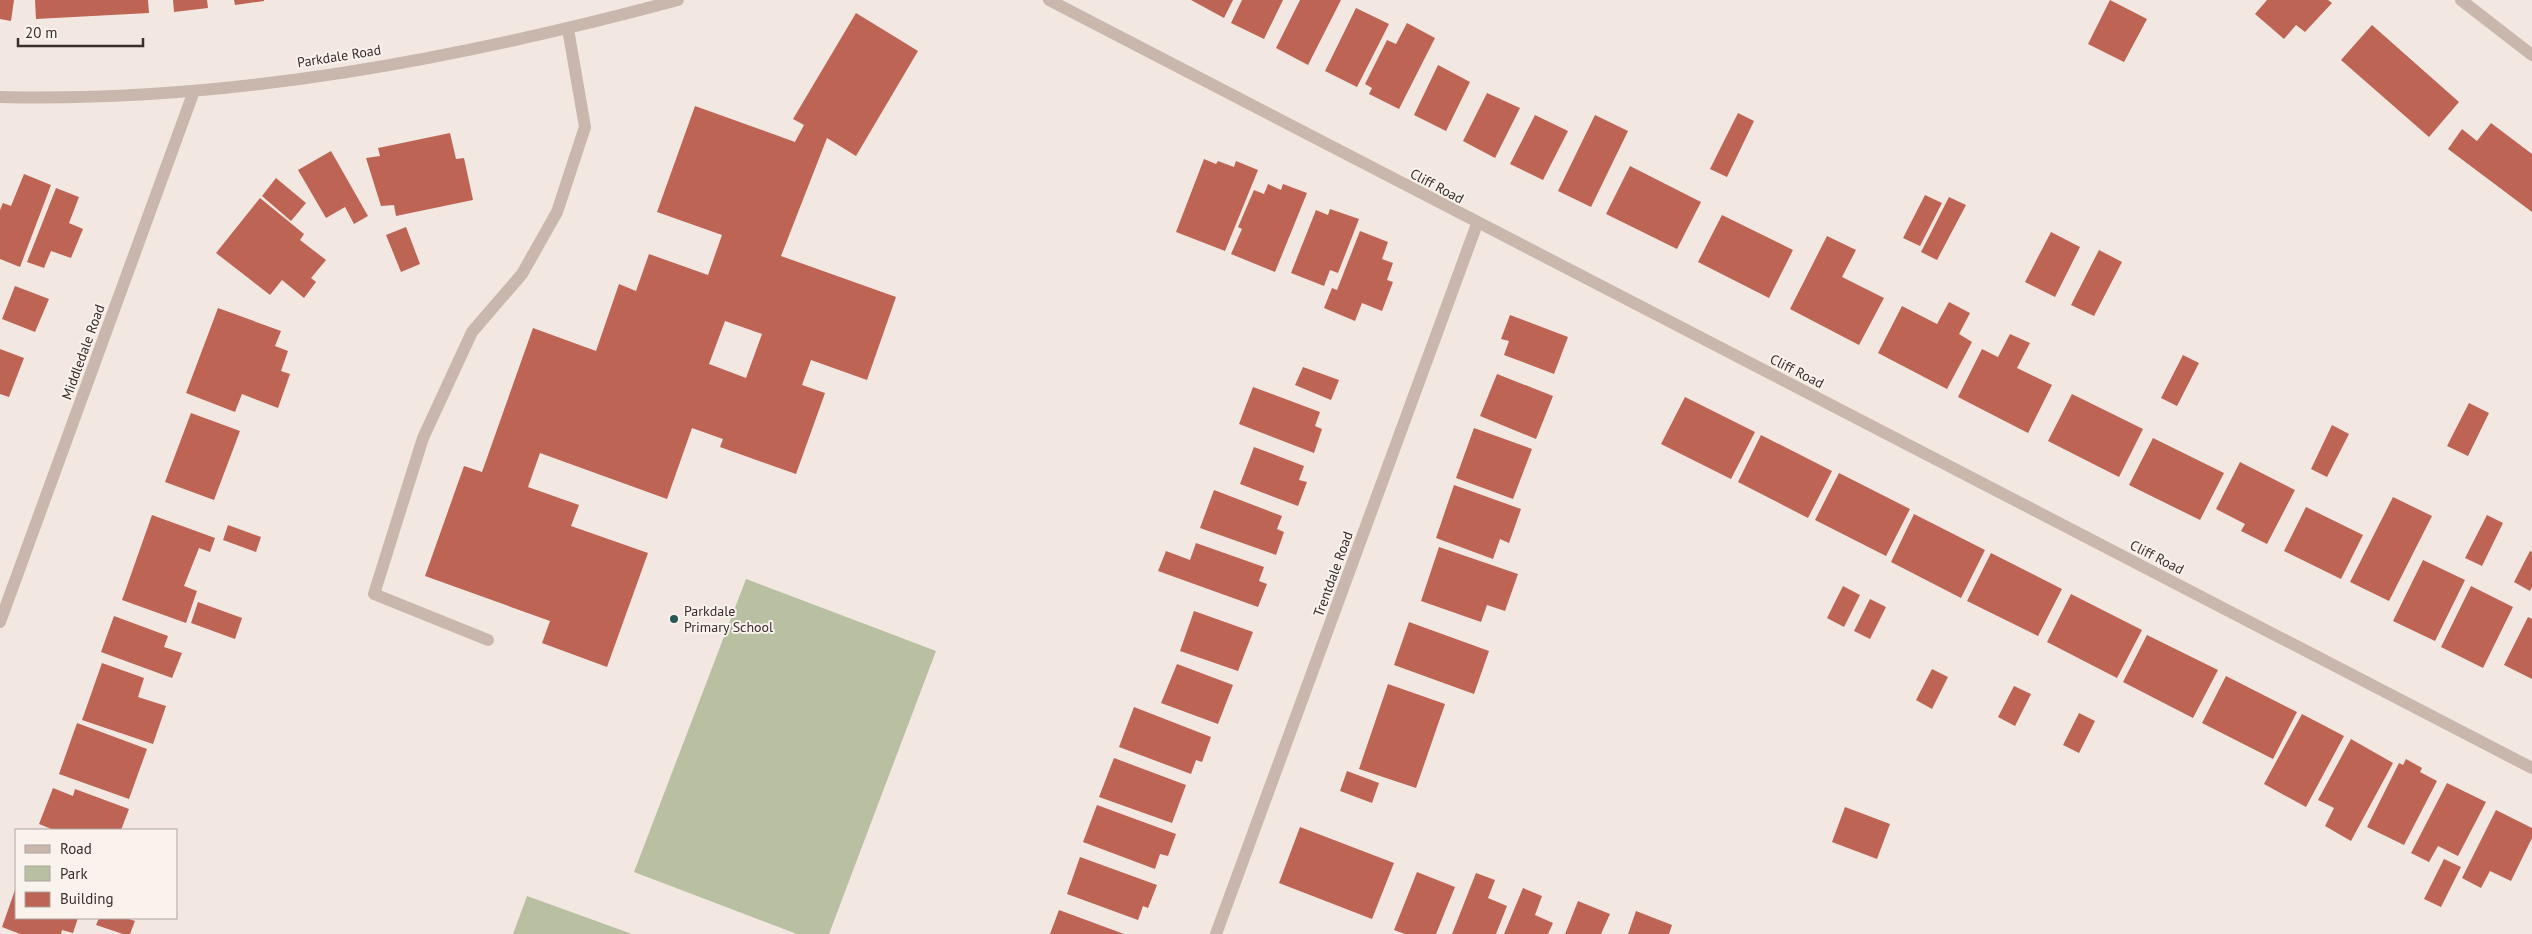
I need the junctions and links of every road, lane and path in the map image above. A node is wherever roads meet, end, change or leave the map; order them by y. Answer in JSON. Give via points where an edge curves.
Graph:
{"nodes":[{"id":1,"x":678,"y":0,"type":"edge"},
{"id":2,"x":1049,"y":0,"type":"edge"},
{"id":3,"x":2461,"y":0,"type":"edge"},
{"id":4,"x":568,"y":29,"type":"junction"},
{"id":5,"x":2532,"y":55,"type":"edge"},
{"id":6,"x":194,"y":91,"type":"junction"},
{"id":7,"x":0,"y":96,"type":"edge"},
{"id":8,"x":1477,"y":224,"type":"junction"},
{"id":9,"x":0,"y":622,"type":"edge"},
{"id":10,"x":488,"y":640,"type":"dead end"},
{"id":11,"x":2532,"y":768,"type":"edge"},
{"id":12,"x":1216,"y":934,"type":"edge"}],
"edges":[{"from":1,"to":4,"type":"street","name":"Parkdale Road"},
{"from":2,"to":8,"type":"street","name":"Cliff Road"},
{"from":3,"to":5,"type":"street"},
{"from":4,"to":6,"type":"street","name":"Parkdale Road","via":[[340,72]]},
{"from":4,"to":10,"type":"street","via":[[585,127],[557,212],[522,274],[472,332],[423,438],[374,594]]},
{"from":6,"to":7,"type":"street","name":"Parkdale Road","via":[[60,98]]},
{"from":6,"to":9,"type":"street","name":"Middledale Road"},
{"from":8,"to":11,"type":"street","name":"Cliff Road"},
{"from":8,"to":12,"type":"street","name":"Trentdale Road"}]}
